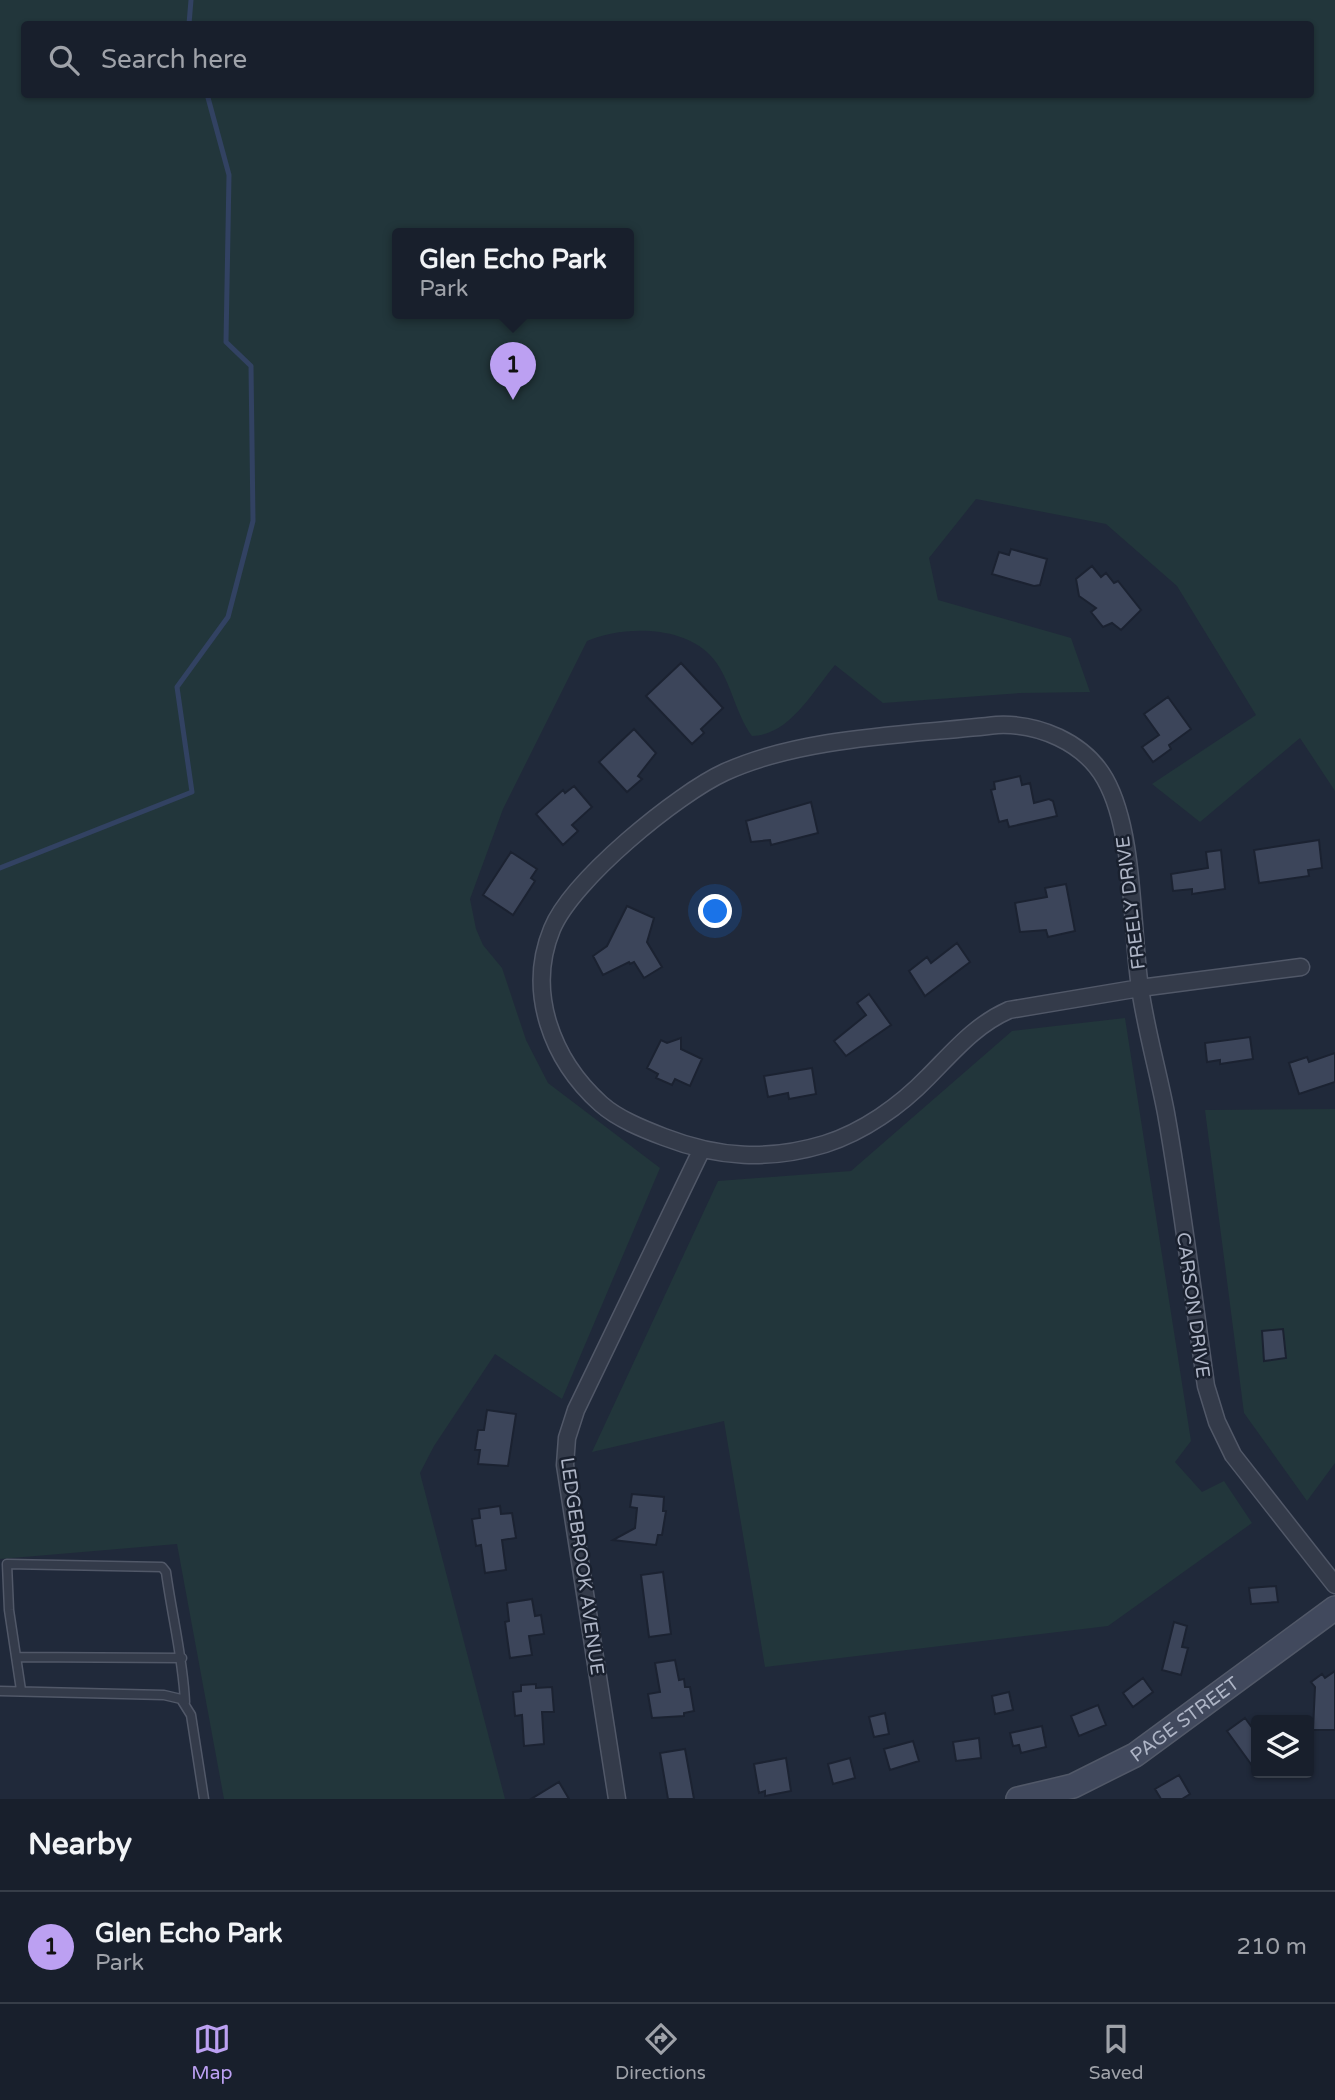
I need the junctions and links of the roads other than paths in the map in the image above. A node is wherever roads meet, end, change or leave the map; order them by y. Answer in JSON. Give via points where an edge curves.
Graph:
{"nodes":[{"id":1,"x":1301,"y":967,"type":"dead end"},
{"id":2,"x":1140,"y":988,"type":"junction"},
{"id":3,"x":701,"y":1151,"type":"junction"},
{"id":4,"x":1335,"y":1585,"type":"edge"},
{"id":5,"x":1335,"y":1608,"type":"edge"},
{"id":6,"x":16,"y":1657,"type":"junction"},
{"id":7,"x":182,"y":1658,"type":"junction"},
{"id":8,"x":21,"y":1690,"type":"junction"},
{"id":9,"x":0,"y":1691,"type":"edge"},
{"id":10,"x":186,"y":1702,"type":"junction"},
{"id":11,"x":204,"y":1799,"type":"edge"},
{"id":12,"x":617,"y":1799,"type":"edge"},
{"id":13,"x":1018,"y":1799,"type":"edge"}],
"edges":[{"from":1,"to":2,"type":"street"},
{"from":2,"to":3,"type":"street","name":"FREELY DRIVE","via":[[1033,1004],[989,1019],[894,1107],[826,1143],[757,1155]]},
{"from":2,"to":3,"type":"street","name":"FREELY DRIVE","via":[[1115,800],[1095,765],[1064,740],[1024,726],[997,725],[803,747],[755,760],[688,794],[597,871],[563,907],[544,956],[544,1011],[564,1060],[583,1085],[625,1120]]},
{"from":2,"to":4,"type":"street","name":"CARSON DRIVE","via":[[1166,1111],[1206,1386],[1217,1422],[1233,1455]]},
{"from":3,"to":12,"type":"street","name":"LEDGEBROOK AVENUE","via":[[576,1410],[567,1438],[565,1465]]},
{"from":5,"to":13,"type":"street","name":"PAGE STREET","via":[[1142,1751],[1073,1786]]},
{"from":6,"to":7,"type":"lane"},
{"from":6,"to":7,"type":"lane","via":[[5,1567],[10,1562],[162,1567]]},
{"from":6,"to":8,"type":"lane"},
{"from":7,"to":10,"type":"lane"},
{"from":8,"to":9,"type":"lane"},
{"from":8,"to":10,"type":"lane","via":[[164,1695]]},
{"from":10,"to":11,"type":"lane"}]}
